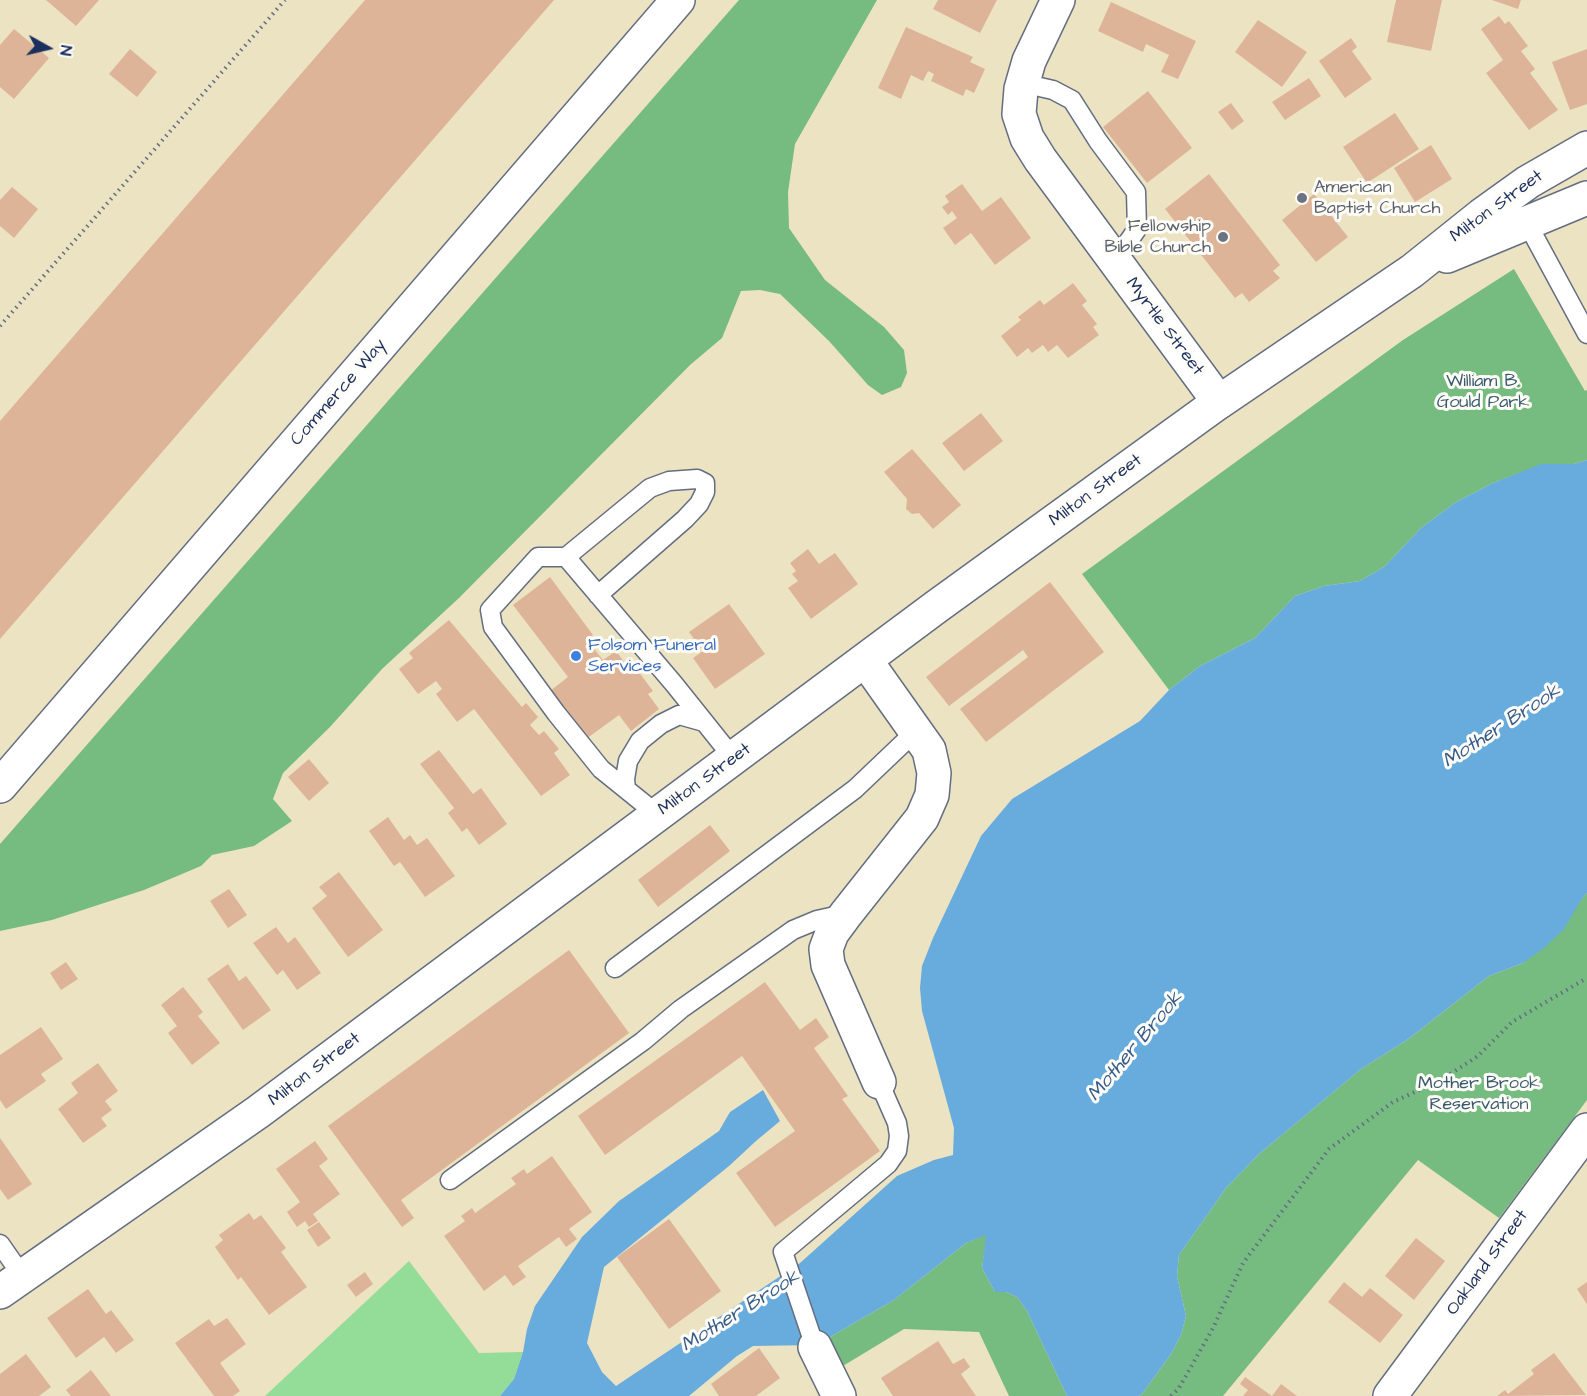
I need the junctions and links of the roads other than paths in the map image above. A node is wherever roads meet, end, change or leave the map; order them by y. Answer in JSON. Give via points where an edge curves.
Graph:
{"nodes":[{"id":1,"x":678,"y":0,"type":"edge"},
{"id":2,"x":1058,"y":0,"type":"edge"},
{"id":3,"x":1022,"y":83,"type":"junction"},
{"id":4,"x":1587,"y":148,"type":"edge"},
{"id":5,"x":1587,"y":198,"type":"edge"},
{"id":6,"x":1527,"y":223,"type":"junction"},
{"id":7,"x":1115,"y":261,"type":"junction"},
{"id":8,"x":1412,"y":271,"type":"junction"},
{"id":9,"x":1587,"y":334,"type":"edge"},
{"id":10,"x":1219,"y":402,"type":"junction"},
{"id":11,"x":566,"y":557,"type":"junction"},
{"id":12,"x":598,"y":595,"type":"junction"},
{"id":13,"x":866,"y":661,"type":"junction"},
{"id":14,"x":704,"y":722,"type":"junction"},
{"id":15,"x":917,"y":730,"type":"junction"},
{"id":16,"x":734,"y":759,"type":"junction"},
{"id":17,"x":0,"y":786,"type":"edge"},
{"id":18,"x":626,"y":789,"type":"junction"},
{"id":19,"x":658,"y":815,"type":"junction"},
{"id":20,"x":846,"y":914,"type":"junction"},
{"id":21,"x":615,"y":968,"type":"dead end"},
{"id":22,"x":879,"y":1082,"type":"joint"},
{"id":23,"x":1587,"y":1130,"type":"edge"},
{"id":24,"x":450,"y":1180,"type":"dead end"},
{"id":25,"x":0,"y":1244,"type":"edge"},
{"id":26,"x":12,"y":1284,"type":"edge"},
{"id":27,"x":815,"y":1347,"type":"joint"},
{"id":28,"x":839,"y":1396,"type":"edge"},
{"id":29,"x":1390,"y":1396,"type":"edge"}],
"edges":[{"from":1,"to":17,"type":"street","name":"Commerce Way"},
{"from":2,"to":3,"type":"street","name":"Myrtle Street"},
{"from":3,"to":7,"type":"street","name":"Myrtle Street","via":[[1019,114],[1027,138]]},
{"from":3,"to":7,"type":"lane","via":[[1053,90],[1072,100],[1136,192],[1137,229]]},
{"from":4,"to":8,"type":"street","name":"Milton Street","via":[[1528,182]]},
{"from":5,"to":6,"type":"street","name":"Milton Street"},
{"from":6,"to":8,"type":"street","name":"Milton Street"},
{"from":6,"to":9,"type":"lane"},
{"from":7,"to":10,"type":"street","name":"Myrtle Street"},
{"from":8,"to":10,"type":"street","name":"Milton Street"},
{"from":10,"to":13,"type":"street","name":"Milton Street"},
{"from":11,"to":12,"type":"lane"},
{"from":11,"to":12,"type":"lane","via":[[650,488],[669,481],[697,479],[705,483],[699,504],[685,519]]},
{"from":11,"to":18,"type":"lane","via":[[538,557],[490,609],[493,627],[601,769]]},
{"from":12,"to":14,"type":"lane"},
{"from":13,"to":15,"type":"street"},
{"from":13,"to":16,"type":"street","name":"Milton Street"},
{"from":14,"to":16,"type":"lane"},
{"from":14,"to":18,"type":"lane","via":[[678,716],[660,724],[640,741],[628,761]]},
{"from":15,"to":20,"type":"street","via":[[929,750],[934,773],[932,795],[922,818]]},
{"from":15,"to":21,"type":"lane","via":[[855,789]]},
{"from":16,"to":19,"type":"street","name":"Milton Street"},
{"from":18,"to":19,"type":"lane"},
{"from":19,"to":26,"type":"street","name":"Milton Street","via":[[258,1112]]},
{"from":20,"to":22,"type":"street","via":[[826,949],[828,965]]},
{"from":20,"to":24,"type":"lane","via":[[793,930]]},
{"from":22,"to":27,"type":"lane","via":[[897,1123],[897,1151],[888,1164],[783,1252]]},
{"from":23,"to":29,"type":"street","name":"Oakland Street"},
{"from":25,"to":26,"type":"lane"},
{"from":27,"to":28,"type":"street"}]}
